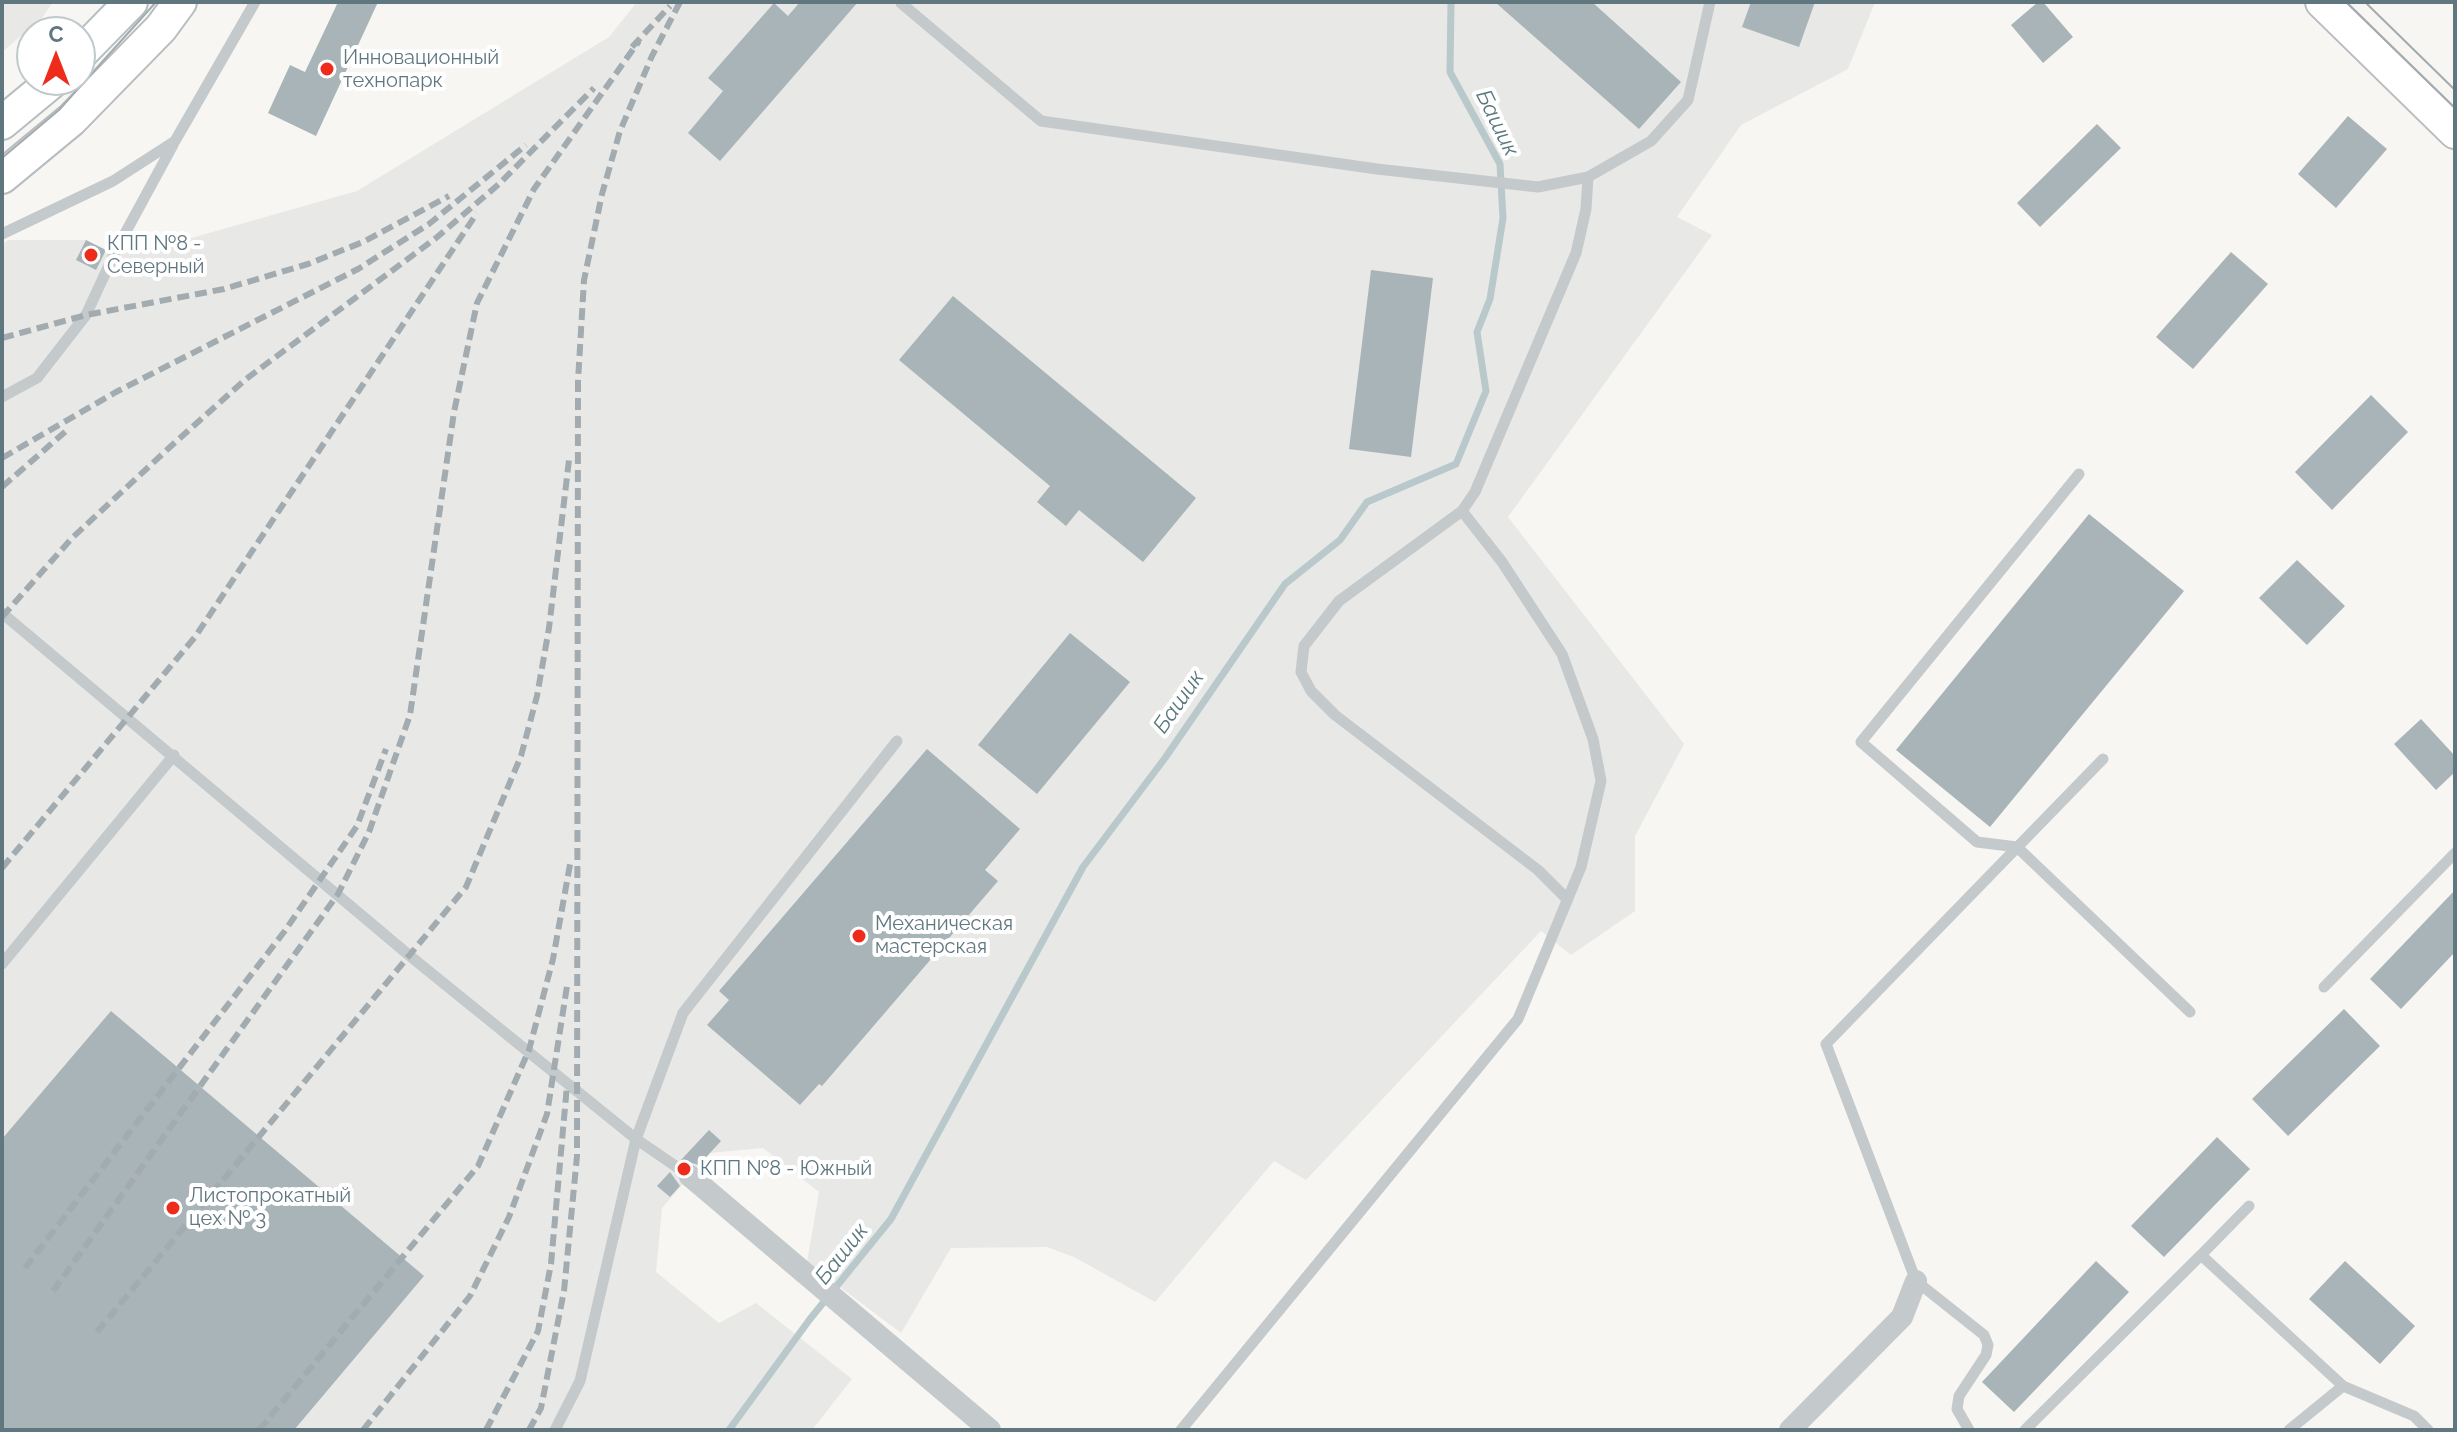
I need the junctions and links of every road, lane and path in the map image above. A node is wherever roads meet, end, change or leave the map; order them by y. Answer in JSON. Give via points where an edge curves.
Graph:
{"nodes":[{"id":1,"x":131,"y":2,"type":"edge"},
{"id":2,"x":180,"y":2,"type":"edge"},
{"id":3,"x":255,"y":2,"type":"edge"},
{"id":4,"x":1710,"y":2,"type":"edge"},
{"id":5,"x":2322,"y":2,"type":"edge"},
{"id":6,"x":901,"y":3,"type":"edge"},
{"id":7,"x":96,"y":38,"type":"edge"},
{"id":8,"x":35,"y":96,"type":"edge"},
{"id":9,"x":2,"y":123,"type":"edge"},
{"id":10,"x":2455,"y":132,"type":"edge"},
{"id":11,"x":175,"y":141,"type":"junction"},
{"id":12,"x":2,"y":177,"type":"edge"},
{"id":13,"x":1588,"y":177,"type":"junction"},
{"id":14,"x":2,"y":234,"type":"edge"},
{"id":15,"x":2,"y":397,"type":"edge"},
{"id":16,"x":2079,"y":474,"type":"dead end"},
{"id":17,"x":1462,"y":511,"type":"junction"},
{"id":18,"x":2,"y":613,"type":"edge"},
{"id":19,"x":897,"y":741,"type":"dead end"},
{"id":20,"x":174,"y":755,"type":"junction"},
{"id":21,"x":2103,"y":759,"type":"dead end"},
{"id":22,"x":2017,"y":847,"type":"junction"},
{"id":23,"x":2455,"y":853,"type":"edge"},
{"id":24,"x":1566,"y":898,"type":"junction"},
{"id":25,"x":2,"y":964,"type":"edge"},
{"id":26,"x":2324,"y":987,"type":"dead end"},
{"id":27,"x":2190,"y":1012,"type":"dead end"},
{"id":28,"x":636,"y":1139,"type":"junction"},
{"id":29,"x":690,"y":1176,"type":"joint"},
{"id":30,"x":2249,"y":1206,"type":"dead end"},
{"id":31,"x":2201,"y":1255,"type":"junction"},
{"id":32,"x":1916,"y":1281,"type":"junction"},
{"id":33,"x":2343,"y":1386,"type":"junction"},
{"id":34,"x":555,"y":1430,"type":"edge"},
{"id":35,"x":990,"y":1430,"type":"edge"},
{"id":36,"x":1181,"y":1430,"type":"edge"},
{"id":37,"x":1790,"y":1430,"type":"edge"},
{"id":38,"x":1969,"y":1430,"type":"edge"},
{"id":39,"x":2025,"y":1430,"type":"edge"},
{"id":40,"x":2289,"y":1430,"type":"edge"},
{"id":41,"x":2428,"y":1430,"type":"edge"}],
"edges":[{"from":1,"to":7,"type":"main road"},
{"from":2,"to":12,"type":"main road","via":[[71,120]]},
{"from":3,"to":11,"type":"lane"},
{"from":4,"to":13,"type":"lane","via":[[1688,100],[1651,141]]},
{"from":5,"to":10,"type":"main road"},
{"from":6,"to":13,"type":"lane","via":[[1041,121],[1538,187]]},
{"from":8,"to":9,"type":"main road"},
{"from":11,"to":14,"type":"lane","via":[[113,181]]},
{"from":11,"to":15,"type":"lane","via":[[86,315],[37,378]]},
{"from":13,"to":17,"type":"lane","via":[[1576,253],[1475,492]]},
{"from":16,"to":22,"type":"lane","via":[[1861,742],[1977,842]]},
{"from":17,"to":24,"type":"lane","via":[[1562,654],[1593,739],[1601,781],[1596,813]]},
{"from":17,"to":24,"type":"lane","via":[[1339,601],[1304,646],[1301,672],[1335,715],[1517,853]]},
{"from":18,"to":20,"type":"lane"},
{"from":19,"to":28,"type":"lane","via":[[683,1013]]},
{"from":20,"to":25,"type":"lane"},
{"from":20,"to":28,"type":"lane"},
{"from":21,"to":22,"type":"lane"},
{"from":22,"to":27,"type":"lane"},
{"from":22,"to":32,"type":"lane","via":[[1826,1044]]},
{"from":23,"to":26,"type":"lane"},
{"from":24,"to":36,"type":"lane","via":[[1518,1019]]},
{"from":28,"to":29,"type":"lane"},
{"from":28,"to":34,"type":"lane","via":[[580,1381]]},
{"from":29,"to":35,"type":"street"},
{"from":30,"to":31,"type":"lane"},
{"from":31,"to":33,"type":"lane"},
{"from":31,"to":39,"type":"lane"},
{"from":32,"to":37,"type":"street","via":[[1902,1317]]},
{"from":32,"to":38,"type":"lane","via":[[1984,1335],[1988,1345],[1959,1396],[1957,1409]]},
{"from":33,"to":40,"type":"lane"},
{"from":33,"to":41,"type":"lane","via":[[2414,1416]]}]}
